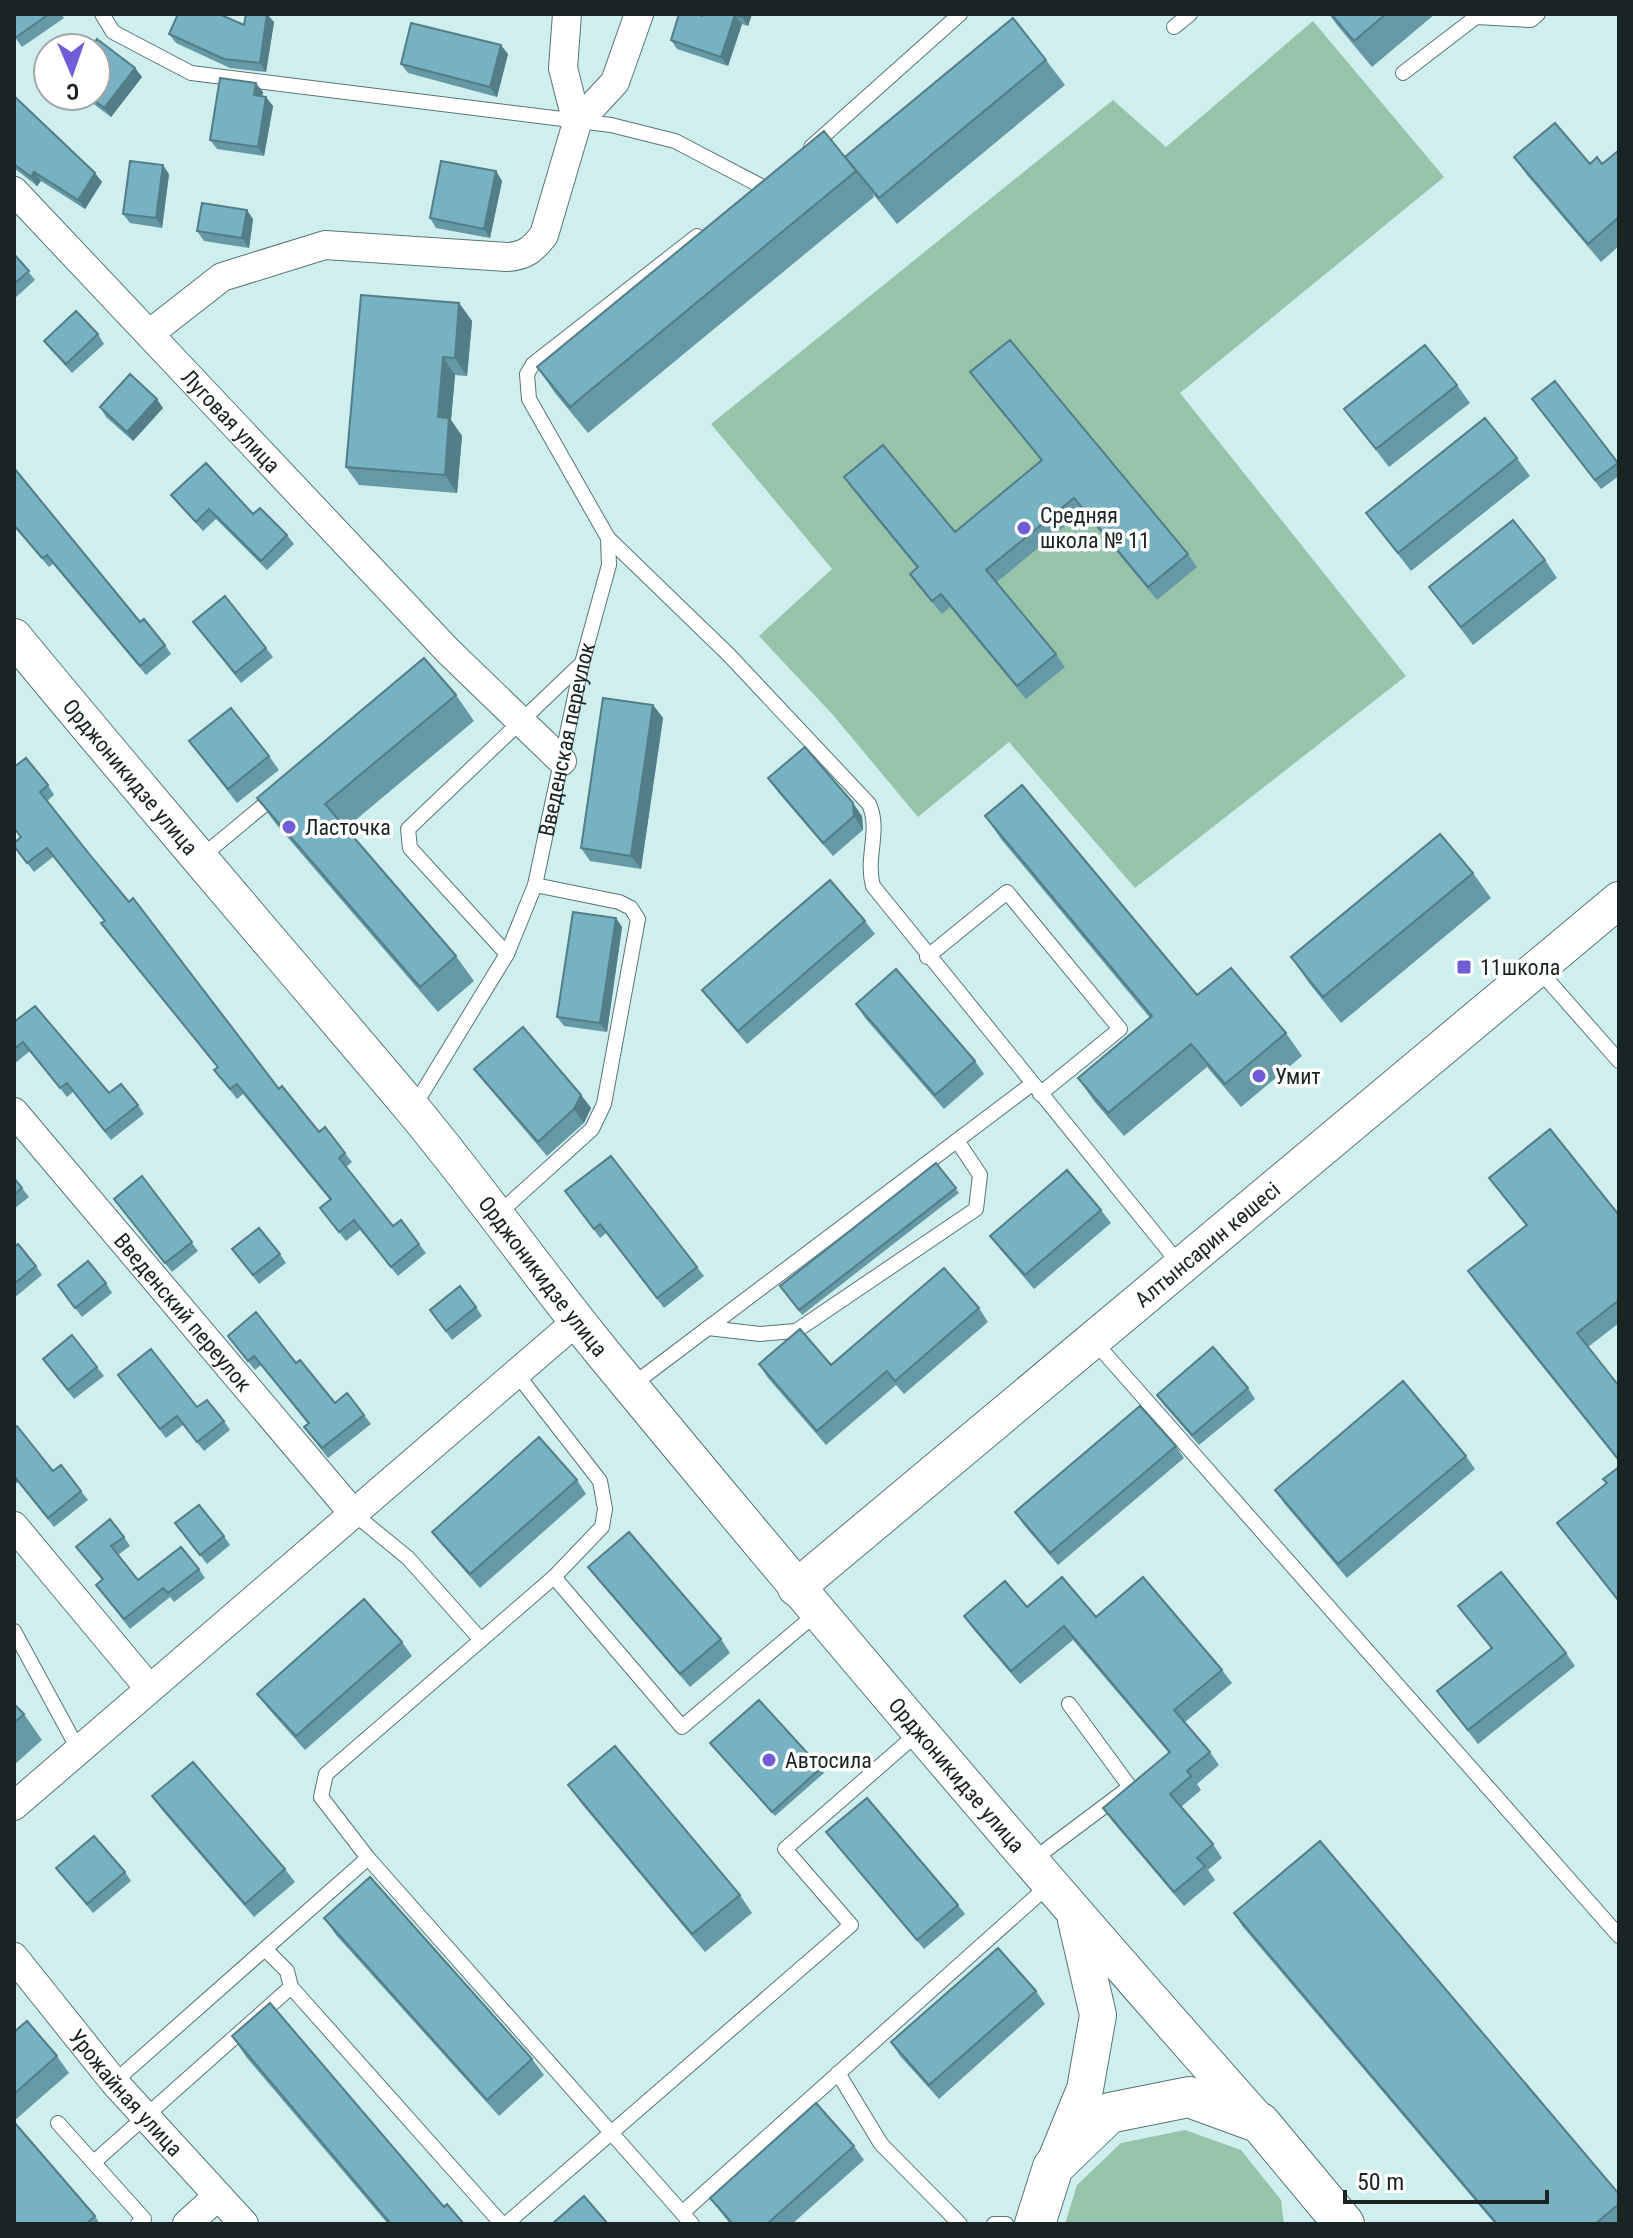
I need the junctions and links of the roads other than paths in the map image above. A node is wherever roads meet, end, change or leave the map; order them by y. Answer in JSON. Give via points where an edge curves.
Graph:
{"nodes":[{"id":1,"x":102,"y":14,"type":"edge"},
{"id":2,"x":567,"y":14,"type":"edge"},
{"id":3,"x":639,"y":14,"type":"edge"},
{"id":4,"x":960,"y":14,"type":"edge"},
{"id":5,"x":1190,"y":14,"type":"edge"},
{"id":6,"x":1538,"y":14,"type":"edge"},
{"id":7,"x":1174,"y":27,"type":"dead end"},
{"id":8,"x":1403,"y":73,"type":"dead end"},
{"id":9,"x":577,"y":123,"type":"junction"},
{"id":10,"x":793,"y":161,"type":"edge"},
{"id":11,"x":761,"y":186,"type":"edge"},
{"id":12,"x":14,"y":191,"type":"edge"},
{"id":13,"x":713,"y":223,"type":"edge"},
{"id":14,"x":149,"y":334,"type":"junction"},
{"id":15,"x":608,"y":538,"type":"junction"},
{"id":16,"x":14,"y":637,"type":"edge"},
{"id":17,"x":582,"y":663,"type":"junction"},
{"id":18,"x":519,"y":720,"type":"junction"},
{"id":19,"x":562,"y":761,"type":"junction"},
{"id":20,"x":293,"y":780,"type":"edge"},
{"id":21,"x":197,"y":860,"type":"junction"},
{"id":22,"x":535,"y":885,"type":"junction"},
{"id":23,"x":1619,"y":900,"type":"edge"},
{"id":24,"x":507,"y":954,"type":"junction"},
{"id":25,"x":927,"y":957,"type":"junction"},
{"id":26,"x":1537,"y":969,"type":"junction"},
{"id":27,"x":1619,"y":1061,"type":"edge"},
{"id":28,"x":1036,"y":1089,"type":"junction"},
{"id":29,"x":412,"y":1109,"type":"junction"},
{"id":30,"x":14,"y":1112,"type":"edge"},
{"id":31,"x":958,"y":1142,"type":"junction"},
{"id":32,"x":497,"y":1216,"type":"junction"},
{"id":33,"x":1181,"y":1266,"type":"junction"},
{"id":34,"x":577,"y":1321,"type":"junction"},
{"id":35,"x":708,"y":1328,"type":"junction"},
{"id":36,"x":1093,"y":1340,"type":"junction"},
{"id":37,"x":516,"y":1373,"type":"junction"},
{"id":38,"x":631,"y":1386,"type":"junction"},
{"id":39,"x":353,"y":1513,"type":"junction"},
{"id":40,"x":14,"y":1526,"type":"edge"},
{"id":41,"x":554,"y":1577,"type":"junction"},
{"id":42,"x":807,"y":1600,"type":"junction"},
{"id":43,"x":14,"y":1631,"type":"edge"},
{"id":44,"x":481,"y":1640,"type":"junction"},
{"id":45,"x":149,"y":1688,"type":"junction"},
{"id":46,"x":1069,"y":1704,"type":"dead end"},
{"id":47,"x":920,"y":1732,"type":"junction"},
{"id":48,"x":78,"y":1749,"type":"junction"},
{"id":49,"x":14,"y":1806,"type":"edge"},
{"id":50,"x":368,"y":1858,"type":"junction"},
{"id":51,"x":1040,"y":1873,"type":"junction"},
{"id":52,"x":1075,"y":1915,"type":"junction"},
{"id":53,"x":1619,"y":1936,"type":"edge"},
{"id":54,"x":265,"y":1949,"type":"junction"},
{"id":55,"x":14,"y":1957,"type":"edge"},
{"id":56,"x":291,"y":1987,"type":"junction"},
{"id":57,"x":838,"y":2073,"type":"junction"},
{"id":58,"x":114,"y":2082,"type":"junction"},
{"id":59,"x":146,"y":2116,"type":"junction"},
{"id":60,"x":58,"y":2123,"type":"dead end"},
{"id":61,"x":1260,"y":2123,"type":"junction"},
{"id":62,"x":611,"y":2133,"type":"junction"},
{"id":63,"x":94,"y":2162,"type":"junction"},
{"id":64,"x":1053,"y":2167,"type":"junction"},
{"id":65,"x":218,"y":2196,"type":"junction"},
{"id":66,"x":1313,"y":2205,"type":"edge"},
{"id":67,"x":687,"y":2218,"type":"edge"},
{"id":68,"x":138,"y":2224,"type":"edge"},
{"id":69,"x":187,"y":2224,"type":"edge"},
{"id":70,"x":244,"y":2224,"type":"edge"},
{"id":71,"x":504,"y":2224,"type":"edge"},
{"id":72,"x":960,"y":2224,"type":"edge"},
{"id":73,"x":994,"y":2224,"type":"edge"},
{"id":74,"x":1006,"y":2224,"type":"edge"},
{"id":75,"x":1035,"y":2224,"type":"edge"},
{"id":76,"x":1344,"y":2224,"type":"edge"}],
"edges":[{"from":1,"to":9,"type":"lane","via":[[113,32],[191,73]]},
{"from":2,"to":9,"type":"street","via":[[563,68]]},
{"from":3,"to":9,"type":"street","via":[[615,82]]},
{"from":4,"to":10,"type":"lane"},
{"from":5,"to":7,"type":"lane"},
{"from":6,"to":8,"type":"lane","via":[[1531,20],[1476,17]]},
{"from":9,"to":11,"type":"lane","via":[[611,125],[675,141]]},
{"from":9,"to":14,"type":"street","via":[[544,235],[521,256],[325,245],[222,277]]},
{"from":12,"to":14,"type":"street","name":"Луговая улица"},
{"from":13,"to":15,"type":"lane","via":[[533,364],[526,384],[529,399]]},
{"from":14,"to":18,"type":"street","name":"Луговая улица","via":[[442,656]]},
{"from":15,"to":17,"type":"lane","name":"Введенская переулок","via":[[609,565]]},
{"from":15,"to":25,"type":"lane","via":[[728,654],[869,804],[875,817],[869,872],[873,886]]},
{"from":16,"to":21,"type":"street","name":"Орджоникидзе улица"},
{"from":17,"to":18,"type":"lane"},
{"from":17,"to":19,"type":"lane","name":"Введенская переулок"},
{"from":18,"to":19,"type":"street","name":"Луговая улица"},
{"from":18,"to":24,"type":"lane","via":[[408,829],[410,848]]},
{"from":19,"to":22,"type":"lane","name":"Введенская переулок"},
{"from":20,"to":21,"type":"lane"},
{"from":21,"to":29,"type":"street","name":"Орджоникидзе улица"},
{"from":22,"to":24,"type":"lane","name":"Введенская переулок"},
{"from":22,"to":32,"type":"lane","via":[[619,902],[638,919],[604,1104],[592,1129]]},
{"from":23,"to":26,"type":"street","name":"Алтынсарин көшесі"},
{"from":24,"to":29,"type":"lane","name":"Введенская переулок"},
{"from":25,"to":28,"type":"lane"},
{"from":25,"to":28,"type":"lane","via":[[1007,892],[1045,937],[1120,1029]]},
{"from":26,"to":27,"type":"lane"},
{"from":26,"to":33,"type":"street","name":"Алтынсарин көшесі"},
{"from":28,"to":31,"type":"lane"},
{"from":28,"to":33,"type":"lane"},
{"from":29,"to":32,"type":"street","name":"Орджоникидзе улица"},
{"from":30,"to":39,"type":"street","name":"Введенский переулок"},
{"from":31,"to":35,"type":"lane"},
{"from":31,"to":35,"type":"lane","via":[[980,1175],[976,1209],[796,1331],[760,1334]]},
{"from":32,"to":34,"type":"street","name":"Орджоникидзе улица"},
{"from":33,"to":36,"type":"street","name":"Алтынсарин көшесі"},
{"from":34,"to":37,"type":"street"},
{"from":34,"to":38,"type":"street","name":"Орджоникидзе улица"},
{"from":35,"to":38,"type":"lane"},
{"from":36,"to":42,"type":"street","name":"Алтынсарин көшесі"},
{"from":36,"to":53,"type":"lane"},
{"from":37,"to":39,"type":"street"},
{"from":37,"to":41,"type":"lane","via":[[600,1481],[602,1527]]},
{"from":38,"to":42,"type":"street","name":"Орджоникидзе улица"},
{"from":39,"to":44,"type":"lane","via":[[408,1558]]},
{"from":39,"to":45,"type":"street"},
{"from":40,"to":45,"type":"street"},
{"from":41,"to":42,"type":"lane","via":[[682,1727]]},
{"from":41,"to":44,"type":"lane"},
{"from":42,"to":47,"type":"street","name":"Орджоникидзе улица"},
{"from":43,"to":48,"type":"lane"},
{"from":44,"to":50,"type":"lane","via":[[326,1774],[321,1797]]},
{"from":45,"to":48,"type":"street"},
{"from":46,"to":51,"type":"lane","via":[[1130,1787]]},
{"from":47,"to":51,"type":"street","name":"Орджоникидзе улица"},
{"from":47,"to":62,"type":"lane","via":[[785,1849],[851,1925]]},
{"from":48,"to":49,"type":"street"},
{"from":50,"to":54,"type":"lane"},
{"from":50,"to":62,"type":"lane"},
{"from":51,"to":52,"type":"street","name":"Орджоникидзе улица"},
{"from":51,"to":57,"type":"lane"},
{"from":52,"to":61,"type":"street","name":"Орджоникидзе улица"},
{"from":52,"to":64,"type":"street","via":[[1098,2015],[1085,2089]]},
{"from":54,"to":56,"type":"lane","via":[[287,1971]]},
{"from":54,"to":58,"type":"lane"},
{"from":55,"to":58,"type":"street","name":"Урожайная улица"},
{"from":56,"to":59,"type":"lane"},
{"from":56,"to":71,"type":"lane"},
{"from":57,"to":67,"type":"lane"},
{"from":57,"to":72,"type":"lane","via":[[881,2144]]},
{"from":58,"to":59,"type":"street","name":"Урожайная улица"},
{"from":59,"to":63,"type":"lane"},
{"from":59,"to":65,"type":"street","name":"Урожайная улица"},
{"from":60,"to":63,"type":"lane"},
{"from":61,"to":64,"type":"main road","via":[[1189,2097],[1109,2113]]},
{"from":61,"to":66,"type":"main road"},
{"from":62,"to":67,"type":"lane"},
{"from":62,"to":71,"type":"lane"},
{"from":63,"to":68,"type":"lane","via":[[144,2219]]},
{"from":64,"to":75,"type":"main road"},
{"from":65,"to":69,"type":"street"},
{"from":65,"to":70,"type":"street","name":"Урожайная улица"},
{"from":66,"to":76,"type":"main road"},
{"from":73,"to":74,"type":"lane"}]}
